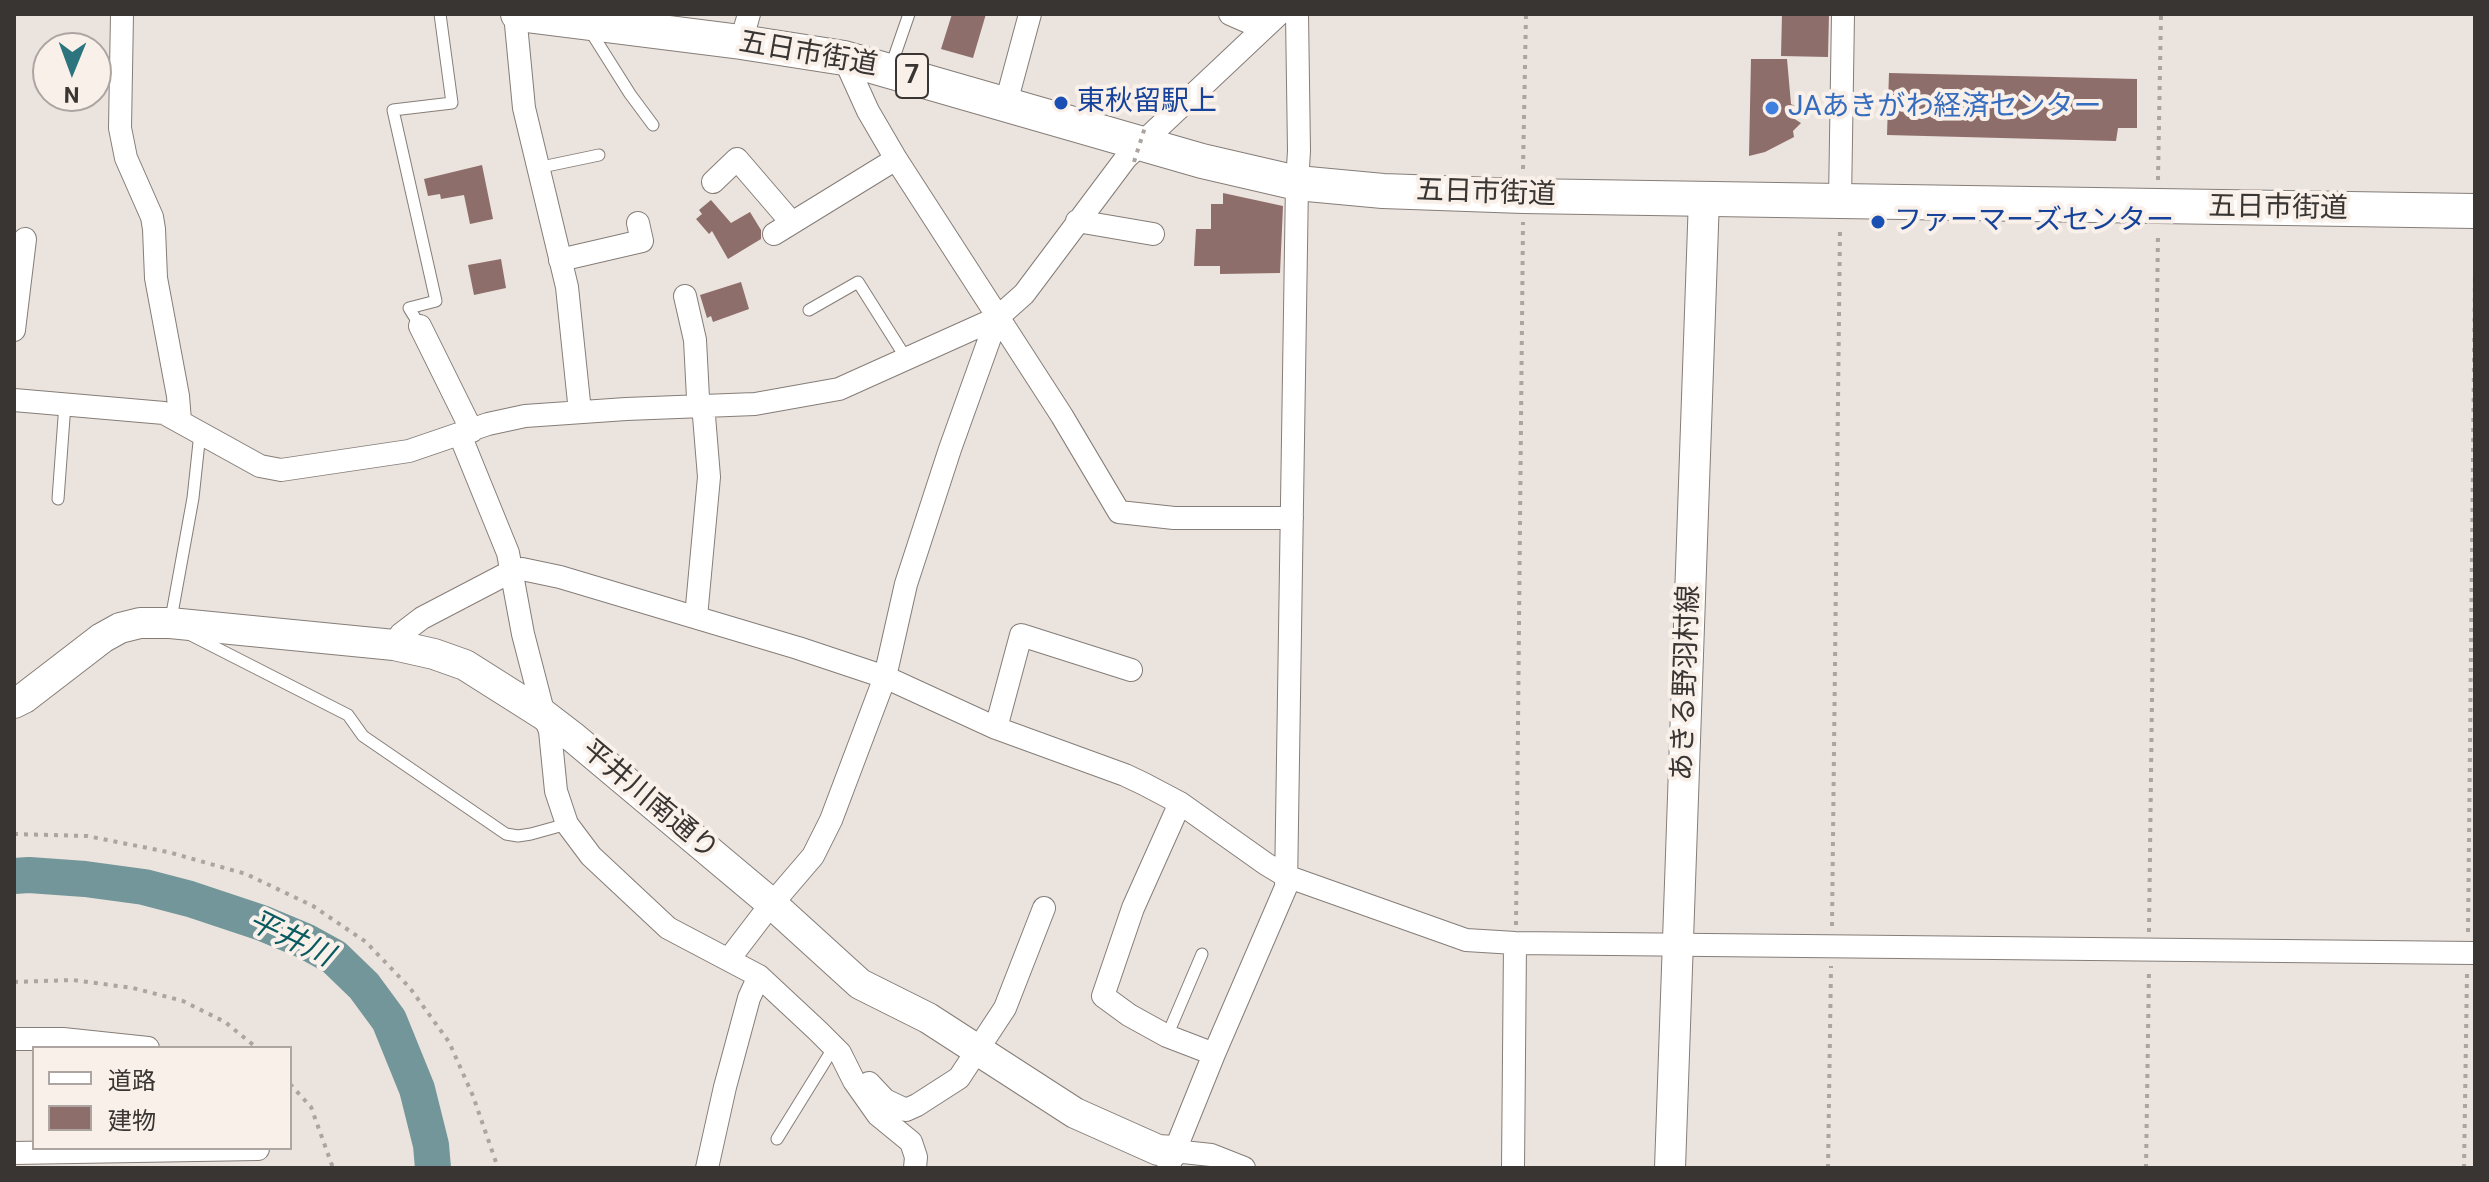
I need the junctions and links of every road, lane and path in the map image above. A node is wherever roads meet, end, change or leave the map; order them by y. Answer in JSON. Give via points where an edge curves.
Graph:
{"nodes":[{"id":1,"x":122,"y":14,"type":"edge"},
{"id":2,"x":440,"y":14,"type":"edge"},
{"id":3,"x":524,"y":14,"type":"edge"},
{"id":4,"x":909,"y":14,"type":"edge"},
{"id":5,"x":1030,"y":14,"type":"edge"},
{"id":6,"x":1230,"y":14,"type":"edge"},
{"id":7,"x":1297,"y":14,"type":"edge"},
{"id":8,"x":1526,"y":14,"type":"edge"},
{"id":9,"x":1843,"y":14,"type":"edge"},
{"id":10,"x":2161,"y":14,"type":"edge"},
{"id":11,"x":630,"y":20,"type":"edge"},
{"id":12,"x":585,"y":21,"type":"junction"},
{"id":13,"x":1271,"y":21,"type":"edge"},
{"id":14,"x":745,"y":28,"type":"edge"},
{"id":15,"x":844,"y":58,"type":"junction"},
{"id":16,"x":890,"y":70,"type":"junction"},
{"id":17,"x":1006,"y":103,"type":"junction"},
{"id":18,"x":653,"y":125,"type":"dead end"},
{"id":19,"x":1141,"y":143,"type":"junction"},
{"id":20,"x":599,"y":155,"type":"dead end"},
{"id":21,"x":896,"y":159,"type":"junction"},
{"id":22,"x":537,"y":168,"type":"junction"},
{"id":23,"x":713,"y":182,"type":"dead end"},
{"id":24,"x":1297,"y":183,"type":"junction"},
{"id":25,"x":1523,"y":196,"type":"junction"},
{"id":26,"x":1704,"y":198,"type":"junction"},
{"id":27,"x":1840,"y":201,"type":"junction"},
{"id":28,"x":2158,"y":207,"type":"junction"},
{"id":29,"x":2475,"y":211,"type":"edge"},
{"id":30,"x":1077,"y":221,"type":"junction"},
{"id":31,"x":638,"y":223,"type":"dead end"},
{"id":32,"x":1153,"y":234,"type":"dead end"},
{"id":33,"x":25,"y":239,"type":"dead end"},
{"id":34,"x":560,"y":260,"type":"junction"},
{"id":35,"x":2475,"y":270,"type":"edge"},
{"id":36,"x":685,"y":296,"type":"dead end"},
{"id":37,"x":809,"y":310,"type":"dead end"},
{"id":38,"x":997,"y":318,"type":"junction"},
{"id":39,"x":420,"y":326,"type":"joint"},
{"id":40,"x":14,"y":330,"type":"edge"},
{"id":41,"x":906,"y":358,"type":"junction"},
{"id":42,"x":14,"y":400,"type":"edge"},
{"id":43,"x":65,"y":404,"type":"junction"},
{"id":44,"x":701,"y":405,"type":"junction"},
{"id":45,"x":580,"y":412,"type":"junction"},
{"id":46,"x":180,"y":421,"type":"junction"},
{"id":47,"x":200,"y":433,"type":"junction"},
{"id":48,"x":466,"y":433,"type":"junction"},
{"id":49,"x":58,"y":499,"type":"dead end"},
{"id":50,"x":1292,"y":518,"type":"junction"},
{"id":51,"x":512,"y":571,"type":"junction"},
{"id":52,"x":696,"y":617,"type":"junction"},
{"id":53,"x":170,"y":623,"type":"junction"},
{"id":54,"x":394,"y":645,"type":"junction"},
{"id":55,"x":1131,"y":670,"type":"dead end"},
{"id":56,"x":885,"y":677,"type":"junction"},
{"id":57,"x":14,"y":703,"type":"edge"},
{"id":58,"x":544,"y":715,"type":"junction"},
{"id":59,"x":996,"y":728,"type":"junction"},
{"id":60,"x":1180,"y":803,"type":"junction"},
{"id":61,"x":567,"y":824,"type":"junction"},
{"id":62,"x":14,"y":834,"type":"edge"},
{"id":63,"x":1286,"y":876,"type":"junction"},
{"id":64,"x":772,"y":904,"type":"junction"},
{"id":65,"x":1044,"y":908,"type":"dead end"},
{"id":66,"x":1515,"y":943,"type":"junction"},
{"id":67,"x":1678,"y":944,"type":"junction"},
{"id":68,"x":1831,"y":945,"type":"junction"},
{"id":69,"x":2149,"y":952,"type":"junction"},
{"id":70,"x":2471,"y":953,"type":"edge"},
{"id":71,"x":1202,"y":954,"type":"dead end"},
{"id":72,"x":729,"y":959,"type":"junction"},
{"id":73,"x":759,"y":976,"type":"junction"},
{"id":74,"x":14,"y":982,"type":"edge"},
{"id":75,"x":1167,"y":1036,"type":"junction"},
{"id":76,"x":14,"y":1039,"type":"edge"},
{"id":77,"x":129,"y":1046,"type":"edge"},
{"id":78,"x":255,"y":1046,"type":"edge"},
{"id":79,"x":837,"y":1050,"type":"junction"},
{"id":80,"x":977,"y":1050,"type":"junction"},
{"id":81,"x":1214,"y":1054,"type":"junction"},
{"id":82,"x":292,"y":1086,"type":"edge"},
{"id":83,"x":777,"y":1139,"type":"dead end"},
{"id":84,"x":160,"y":1150,"type":"edge"},
{"id":85,"x":14,"y":1153,"type":"edge"},
{"id":86,"x":1171,"y":1160,"type":"edge"},
{"id":87,"x":333,"y":1168,"type":"edge"},
{"id":88,"x":498,"y":1168,"type":"edge"},
{"id":89,"x":707,"y":1168,"type":"edge"},
{"id":90,"x":915,"y":1168,"type":"edge"},
{"id":91,"x":1244,"y":1168,"type":"edge"},
{"id":92,"x":1513,"y":1168,"type":"edge"},
{"id":93,"x":1670,"y":1168,"type":"edge"},
{"id":94,"x":1828,"y":1168,"type":"edge"},
{"id":95,"x":2146,"y":1168,"type":"edge"},
{"id":96,"x":2464,"y":1168,"type":"edge"}],
"edges":[{"from":1,"to":46,"type":"street","via":[[120,128],[126,158],[152,217],[156,278]]},
{"from":2,"to":39,"type":"lane","via":[[452,103],[393,110],[436,301],[409,308]]},
{"from":3,"to":12,"type":"main road","name":"五日市街道","number":"7"},
{"from":3,"to":22,"type":"street","via":[[524,108]]},
{"from":4,"to":16,"type":"lane"},
{"from":5,"to":17,"type":"street"},
{"from":6,"to":13,"type":"street"},
{"from":7,"to":24,"type":"street"},
{"from":8,"to":25,"type":"path"},
{"from":9,"to":27,"type":"street"},
{"from":10,"to":28,"type":"path"},
{"from":11,"to":12,"type":"main road","name":"五日市街道","number":"7"},
{"from":11,"to":14,"type":"main road","name":"五日市街道","number":"7"},
{"from":12,"to":18,"type":"lane"},
{"from":13,"to":19,"type":"street"},
{"from":14,"to":15,"type":"main road","name":"五日市街道","number":"7"},
{"from":15,"to":16,"type":"main road","name":"五日市街道","number":"7"},
{"from":15,"to":21,"type":"street"},
{"from":16,"to":17,"type":"main road","name":"五日市街道","number":"7"},
{"from":17,"to":19,"type":"main road","name":"五日市街道","number":"7"},
{"from":19,"to":24,"type":"main road","name":"五日市街道","number":"7"},
{"from":19,"to":30,"type":"street"},
{"from":20,"to":22,"type":"lane"},
{"from":21,"to":23,"type":"street","via":[[783,228],[737,159]]},
{"from":21,"to":38,"type":"street"},
{"from":22,"to":34,"type":"street"},
{"from":24,"to":25,"type":"main road","name":"五日市街道","number":"7"},
{"from":24,"to":50,"type":"street"},
{"from":25,"to":26,"type":"main road","name":"五日市街道","number":"7"},
{"from":25,"to":66,"type":"path"},
{"from":26,"to":27,"type":"main road","name":"五日市街道","number":"7"},
{"from":26,"to":67,"type":"street","name":"あきる野羽村線"},
{"from":27,"to":28,"type":"main road","name":"五日市街道","number":"7"},
{"from":27,"to":68,"type":"path"},
{"from":28,"to":29,"type":"main road","name":"五日市街道","number":"7"},
{"from":28,"to":69,"type":"path"},
{"from":30,"to":32,"type":"street"},
{"from":30,"to":38,"type":"street","via":[[1024,294]]},
{"from":31,"to":34,"type":"street","via":[[642,241]]},
{"from":33,"to":40,"type":"street"},
{"from":34,"to":45,"type":"street"},
{"from":35,"to":70,"type":"path"},
{"from":36,"to":44,"type":"street"},
{"from":37,"to":41,"type":"lane","via":[[858,282]]},
{"from":38,"to":41,"type":"street"},
{"from":38,"to":50,"type":"street","via":[[1119,512],[1174,518]]},
{"from":38,"to":56,"type":"street","via":[[906,584]]},
{"from":39,"to":48,"type":"street"},
{"from":41,"to":44,"type":"street","via":[[839,389],[755,404]]},
{"from":42,"to":43,"type":"street"},
{"from":43,"to":46,"type":"street","via":[[164,413]]},
{"from":43,"to":49,"type":"lane"},
{"from":44,"to":45,"type":"street"},
{"from":44,"to":52,"type":"street","via":[[709,477]]},
{"from":45,"to":48,"type":"street","via":[[525,416]]},
{"from":46,"to":47,"type":"street"},
{"from":47,"to":48,"type":"street","via":[[260,466],[281,470],[409,451]]},
{"from":47,"to":53,"type":"lane"},
{"from":48,"to":51,"type":"street"},
{"from":50,"to":63,"type":"street"},
{"from":51,"to":52,"type":"street","via":[[560,577]]},
{"from":51,"to":54,"type":"street","via":[[422,618]]},
{"from":51,"to":58,"type":"street"},
{"from":52,"to":56,"type":"street"},
{"from":53,"to":54,"type":"street","name":"平井川南通り"},
{"from":53,"to":57,"type":"street","name":"平井川南通り","via":[[120,628]]},
{"from":53,"to":61,"type":"lane","via":[[348,715],[363,736],[506,834],[531,834]]},
{"from":54,"to":58,"type":"street","name":"平井川南通り","via":[[465,665]]},
{"from":55,"to":59,"type":"street","via":[[1021,635]]},
{"from":56,"to":59,"type":"street"},
{"from":56,"to":64,"type":"street","via":[[819,845]]},
{"from":58,"to":61,"type":"street"},
{"from":58,"to":64,"type":"street","name":"平井川南通り"},
{"from":59,"to":60,"type":"street","via":[[1125,775]]},
{"from":60,"to":63,"type":"street"},
{"from":60,"to":75,"type":"street","via":[[1133,908],[1103,996]]},
{"from":61,"to":72,"type":"street","via":[[591,856],[668,928]]},
{"from":62,"to":88,"type":"path","via":[[87,836],[233,870],[313,906],[353,933],[410,988],[449,1042]]},
{"from":63,"to":66,"type":"street","via":[[1466,940]]},
{"from":63,"to":81,"type":"street","via":[[1286,887]]},
{"from":64,"to":72,"type":"street"},
{"from":64,"to":80,"type":"street","name":"平井川南通り","via":[[860,984]]},
{"from":65,"to":80,"type":"street","via":[[1005,1008]]},
{"from":66,"to":67,"type":"street"},
{"from":66,"to":92,"type":"street"},
{"from":67,"to":68,"type":"street"},
{"from":67,"to":93,"type":"street","name":"あきる野羽村線"},
{"from":68,"to":69,"type":"street"},
{"from":68,"to":94,"type":"path"},
{"from":69,"to":70,"type":"street"},
{"from":69,"to":95,"type":"path"},
{"from":70,"to":96,"type":"path"},
{"from":71,"to":75,"type":"lane"},
{"from":72,"to":73,"type":"street"},
{"from":73,"to":79,"type":"street"},
{"from":73,"to":89,"type":"street"},
{"from":74,"to":78,"type":"path","via":[[73,980],[183,1001],[225,1022]]},
{"from":75,"to":81,"type":"street"},
{"from":76,"to":77,"type":"street"},
{"from":79,"to":80,"type":"street","via":[[885,1100],[906,1110],[959,1078]]},
{"from":79,"to":83,"type":"lane"},
{"from":79,"to":90,"type":"street","via":[[878,1115],[911,1142]]},
{"from":80,"to":86,"type":"street","name":"平井川南通り","via":[[1075,1113]]},
{"from":81,"to":86,"type":"street"},
{"from":82,"to":87,"type":"path","via":[[311,1107]]},
{"from":84,"to":85,"type":"street"},
{"from":86,"to":91,"type":"street","name":"平井川南通り","via":[[1211,1155]]}]}
